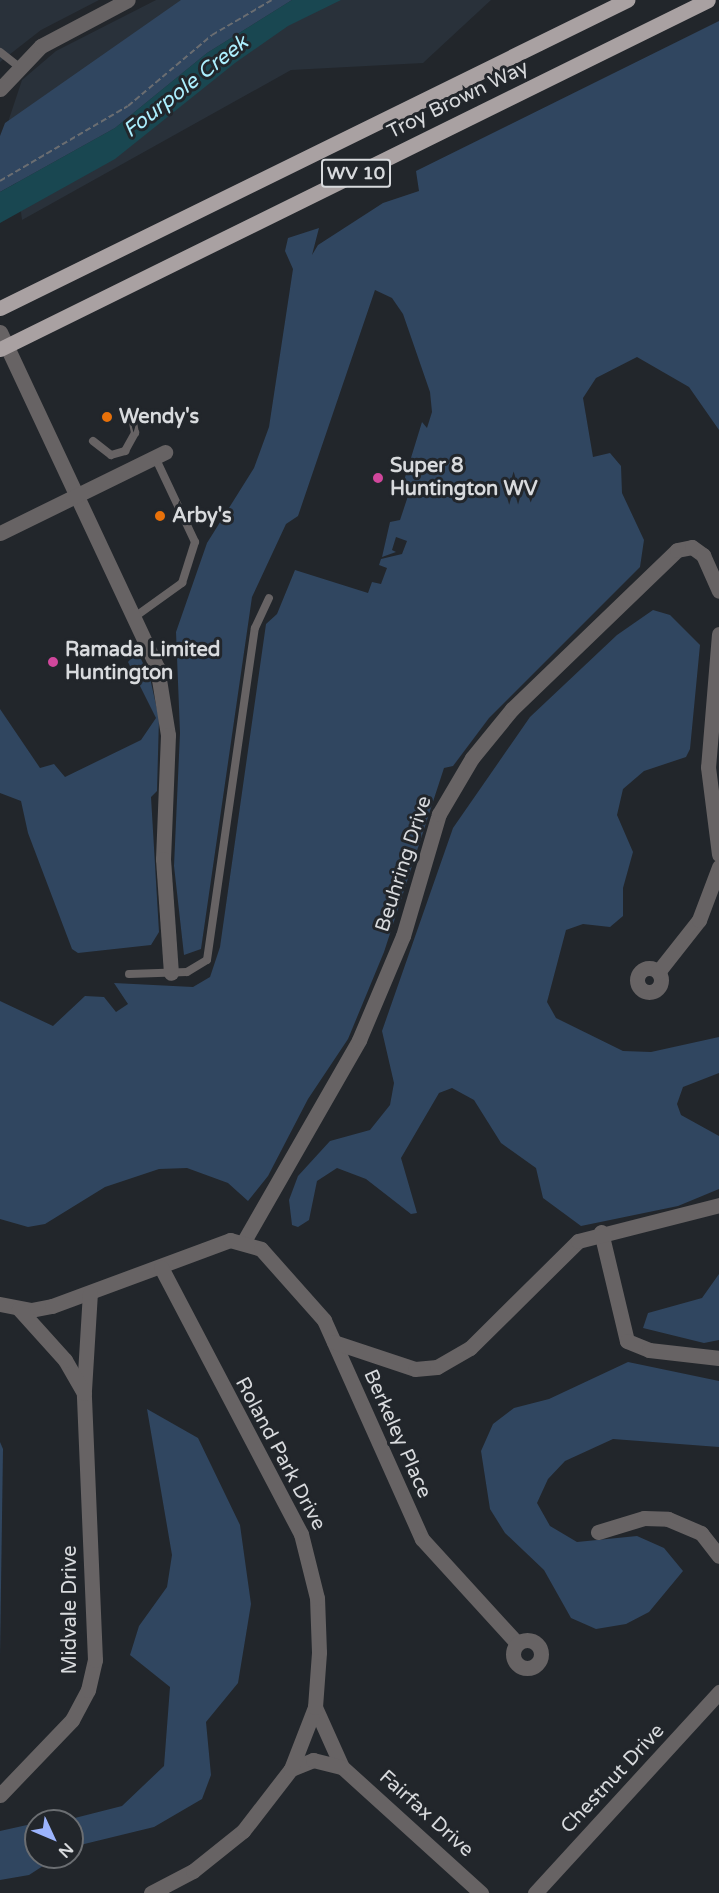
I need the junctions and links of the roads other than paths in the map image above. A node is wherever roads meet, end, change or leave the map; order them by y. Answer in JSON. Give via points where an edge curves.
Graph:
{"nodes":[{"id":1,"x":128,"y":0,"type":"edge"},
{"id":2,"x":627,"y":0,"type":"edge"},
{"id":3,"x":708,"y":0,"type":"edge"},
{"id":4,"x":0,"y":52,"type":"edge"},
{"id":5,"x":18,"y":66,"type":"junction"},
{"id":6,"x":0,"y":88,"type":"edge"},
{"id":7,"x":0,"y":308,"type":"edge"},
{"id":8,"x":1,"y":342,"type":"edge"},
{"id":9,"x":132,"y":418,"type":"dead end"},
{"id":10,"x":93,"y":441,"type":"dead end"},
{"id":11,"x":160,"y":455,"type":"joint"},
{"id":12,"x":75,"y":496,"type":"junction"},
{"id":13,"x":0,"y":533,"type":"edge"},
{"id":14,"x":719,"y":591,"type":"edge"},
{"id":15,"x":269,"y":598,"type":"dead end"},
{"id":16,"x":136,"y":616,"type":"junction"},
{"id":17,"x":719,"y":634,"type":"edge"},
{"id":18,"x":717,"y":849,"type":"edge"},
{"id":19,"x":719,"y":867,"type":"edge"},
{"id":20,"x":710,"y":898,"type":"junction"},
{"id":21,"x":658,"y":972,"type":"dead end"},
{"id":22,"x":171,"y":973,"type":"junction"},
{"id":23,"x":129,"y":974,"type":"dead end"},
{"id":24,"x":719,"y":1205,"type":"edge"},
{"id":25,"x":601,"y":1232,"type":"junction"},
{"id":26,"x":244,"y":1241,"type":"junction"},
{"id":27,"x":161,"y":1268,"type":"junction"},
{"id":28,"x":90,"y":1293,"type":"junction"},
{"id":29,"x":0,"y":1304,"type":"edge"},
{"id":30,"x":19,"y":1309,"type":"junction"},
{"id":31,"x":334,"y":1342,"type":"junction"},
{"id":32,"x":719,"y":1358,"type":"edge"},
{"id":33,"x":84,"y":1393,"type":"junction"},
{"id":34,"x":598,"y":1532,"type":"dead end"},
{"id":35,"x":719,"y":1556,"type":"edge"},
{"id":36,"x":517,"y":1643,"type":"dead end"},
{"id":37,"x":719,"y":1692,"type":"edge"},
{"id":38,"x":315,"y":1707,"type":"junction"},
{"id":39,"x":342,"y":1767,"type":"junction"},
{"id":40,"x":291,"y":1769,"type":"junction"},
{"id":41,"x":0,"y":1795,"type":"edge"},
{"id":42,"x":177,"y":1888,"type":"edge"},
{"id":43,"x":151,"y":1893,"type":"edge"},
{"id":44,"x":481,"y":1893,"type":"edge"},
{"id":45,"x":535,"y":1893,"type":"edge"}],
"edges":[{"from":1,"to":5,"type":"street","via":[[60,34]]},
{"from":2,"to":7,"type":"main road","name":"Troy Brown Way","number":"WV 10"},
{"from":3,"to":8,"type":"main road","name":"Troy Brown Way","number":"WV 10"},
{"from":4,"to":5,"type":"lane"},
{"from":5,"to":6,"type":"street"},
{"from":8,"to":12,"type":"street"},
{"from":9,"to":10,"type":"lane","via":[[135,433],[125,451],[111,455]]},
{"from":11,"to":12,"type":"street"},
{"from":11,"to":16,"type":"lane","via":[[195,542],[182,583]]},
{"from":12,"to":13,"type":"street"},
{"from":12,"to":16,"type":"street"},
{"from":14,"to":26,"type":"street","name":"Beuhring Drive","via":[[703,555],[692,548],[677,550],[512,709],[472,758],[439,814],[403,936],[359,1040]]},
{"from":15,"to":22,"type":"lane","via":[[255,628],[210,951],[195,970]]},
{"from":16,"to":22,"type":"street","via":[[154,657],[167,724],[163,860]]},
{"from":17,"to":18,"type":"street","via":[[708,744]]},
{"from":18,"to":20,"type":"street"},
{"from":19,"to":20,"type":"street"},
{"from":20,"to":21,"type":"street","via":[[692,931]]},
{"from":22,"to":23,"type":"lane"},
{"from":24,"to":25,"type":"street"},
{"from":25,"to":31,"type":"street","via":[[563,1251],[480,1339],[443,1364],[415,1369]]},
{"from":25,"to":32,"type":"street","via":[[627,1341],[649,1350]]},
{"from":26,"to":27,"type":"street","via":[[218,1243]]},
{"from":26,"to":31,"type":"street","name":"Berkeley Place","via":[[268,1254],[307,1297]]},
{"from":27,"to":28,"type":"street"},
{"from":27,"to":38,"type":"street","name":"Roland Park Drive","via":[[308,1553],[320,1626]]},
{"from":28,"to":30,"type":"street","via":[[41,1309]]},
{"from":28,"to":33,"type":"street","name":"Midvale Drive"},
{"from":29,"to":30,"type":"street"},
{"from":30,"to":33,"type":"street","name":"Midvale Drive","via":[[65,1360]]},
{"from":31,"to":36,"type":"street","name":"Berkeley Place","via":[[422,1539]]},
{"from":33,"to":41,"type":"street","name":"Midvale Drive","via":[[92,1676],[72,1720]]},
{"from":34,"to":35,"type":"street","via":[[644,1518],[668,1519],[701,1533]]},
{"from":37,"to":45,"type":"street","name":"Chestnut Drive"},
{"from":38,"to":39,"type":"street","name":"Roland Park Drive"},
{"from":38,"to":40,"type":"street","name":"Roland Park Drive"},
{"from":39,"to":40,"type":"street","via":[[313,1760]]},
{"from":39,"to":44,"type":"street","name":"Fairfax Drive"},
{"from":40,"to":42,"type":"street","name":"Roland Park Drive","via":[[243,1831]]},
{"from":42,"to":43,"type":"street","name":"Roland Park Drive"}]}
